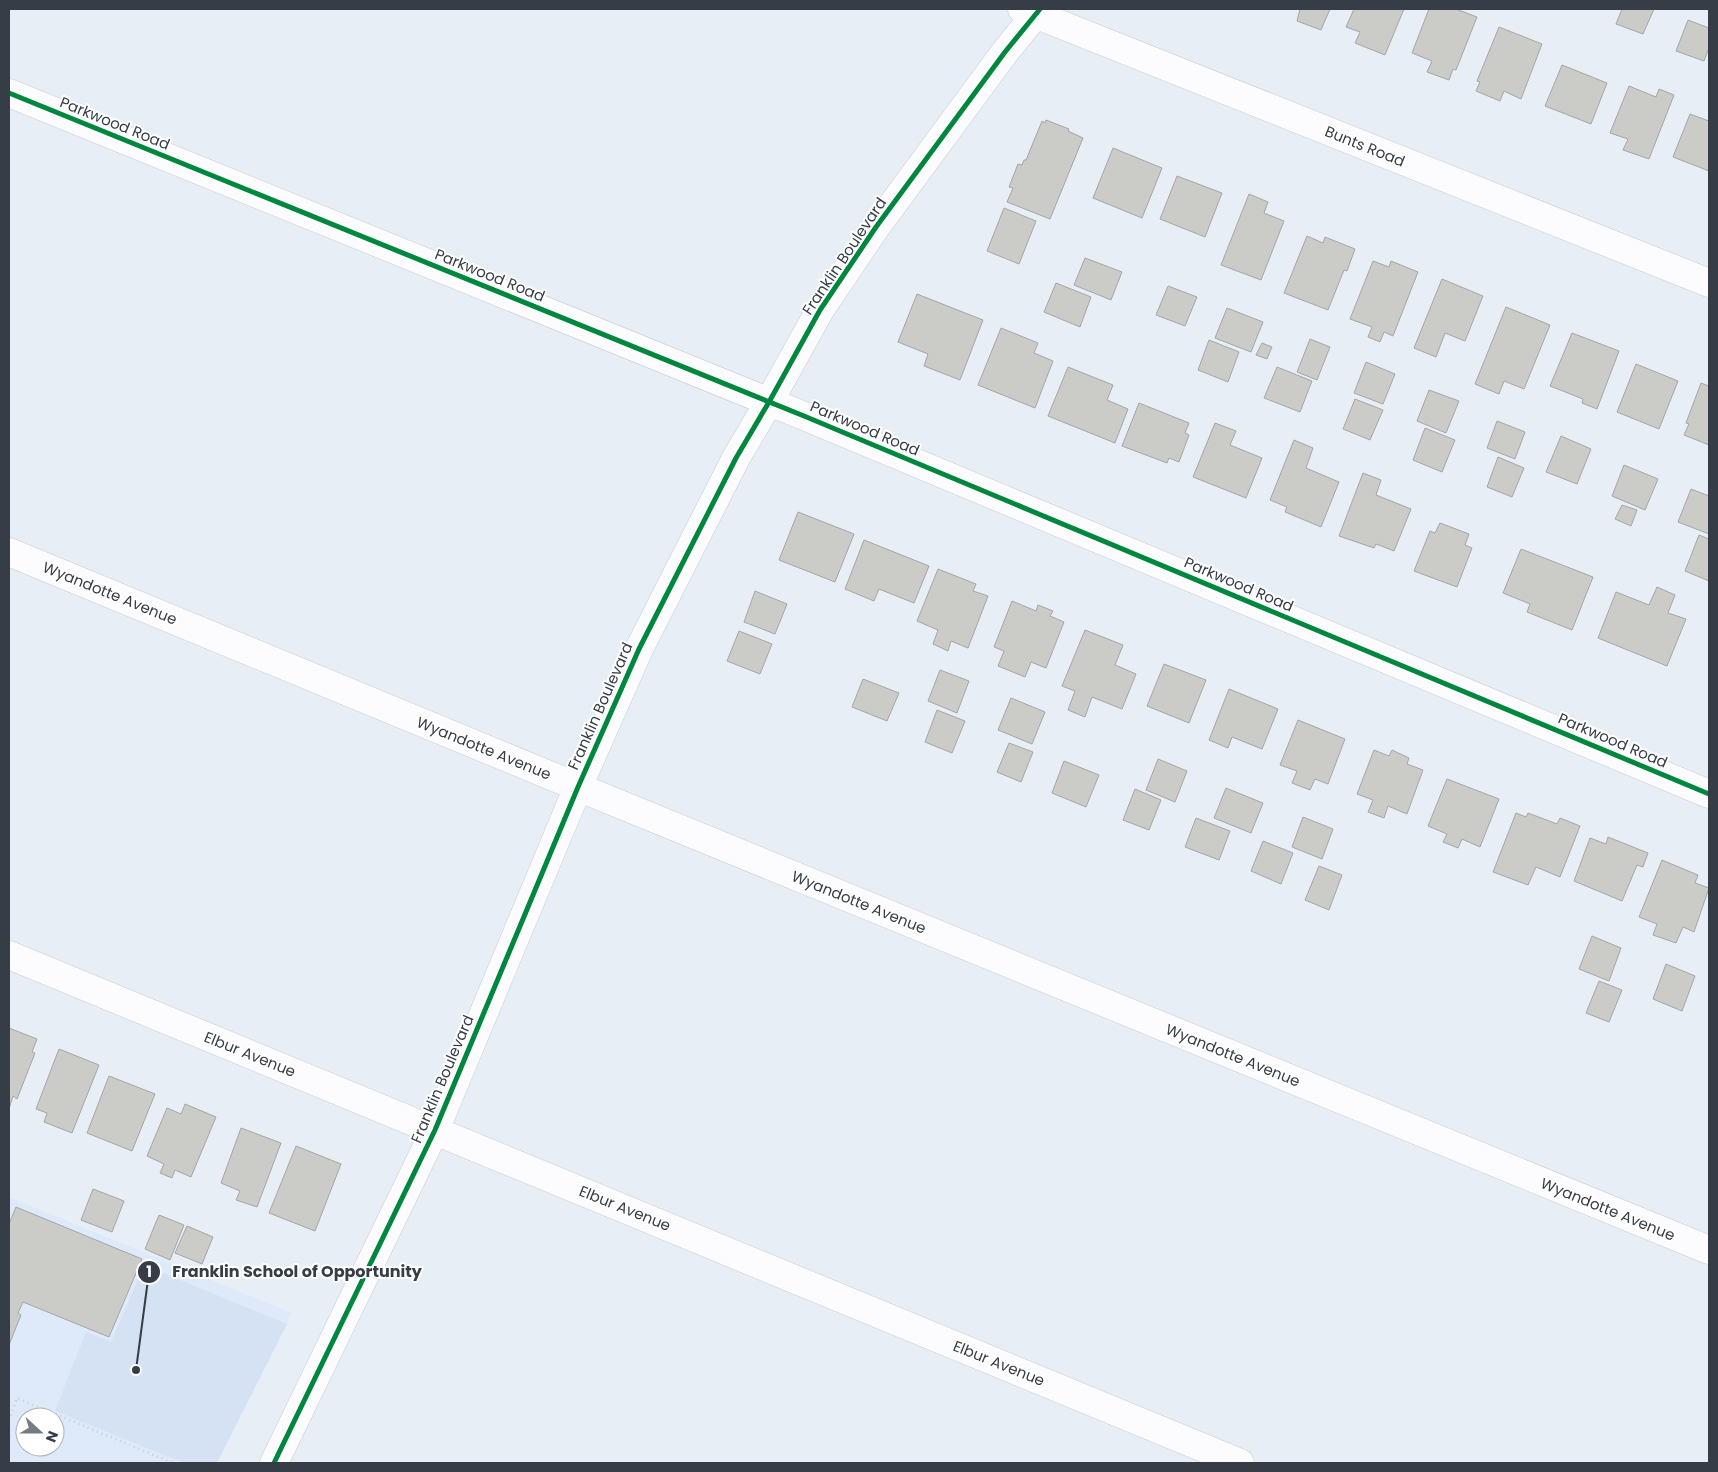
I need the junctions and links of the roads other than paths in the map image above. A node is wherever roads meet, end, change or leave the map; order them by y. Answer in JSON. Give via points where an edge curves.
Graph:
{"nodes":[{"id":1,"x":1032,"y":11,"type":"edge"},
{"id":2,"x":9,"y":93,"type":"edge"},
{"id":3,"x":1709,"y":283,"type":"edge"},
{"id":4,"x":769,"y":402,"type":"junction"},
{"id":5,"x":9,"y":552,"type":"edge"},
{"id":6,"x":578,"y":787,"type":"junction"},
{"id":7,"x":1709,"y":794,"type":"edge"},
{"id":8,"x":9,"y":955,"type":"edge"},
{"id":9,"x":435,"y":1130,"type":"junction"},
{"id":10,"x":1709,"y":1250,"type":"edge"},
{"id":11,"x":274,"y":1463,"type":"edge"},
{"id":12,"x":1240,"y":1463,"type":"edge"}],
"edges":[{"from":1,"to":3,"type":"street","name":"Bunts Road"},
{"from":1,"to":4,"type":"street","name":"Franklin Boulevard","via":[[820,310]]},
{"from":2,"to":4,"type":"street","name":"Parkwood Road"},
{"from":4,"to":6,"type":"street","name":"Franklin Boulevard","via":[[731,466],[639,648]]},
{"from":4,"to":7,"type":"street","name":"Parkwood Road"},
{"from":5,"to":6,"type":"street","name":"Wyandotte Avenue"},
{"from":6,"to":9,"type":"street","name":"Franklin Boulevard"},
{"from":6,"to":10,"type":"street","name":"Wyandotte Avenue"},
{"from":8,"to":9,"type":"street","name":"Elbur Avenue"},
{"from":9,"to":11,"type":"street","name":"Franklin Boulevard"},
{"from":9,"to":12,"type":"street","name":"Elbur Avenue"}]}
